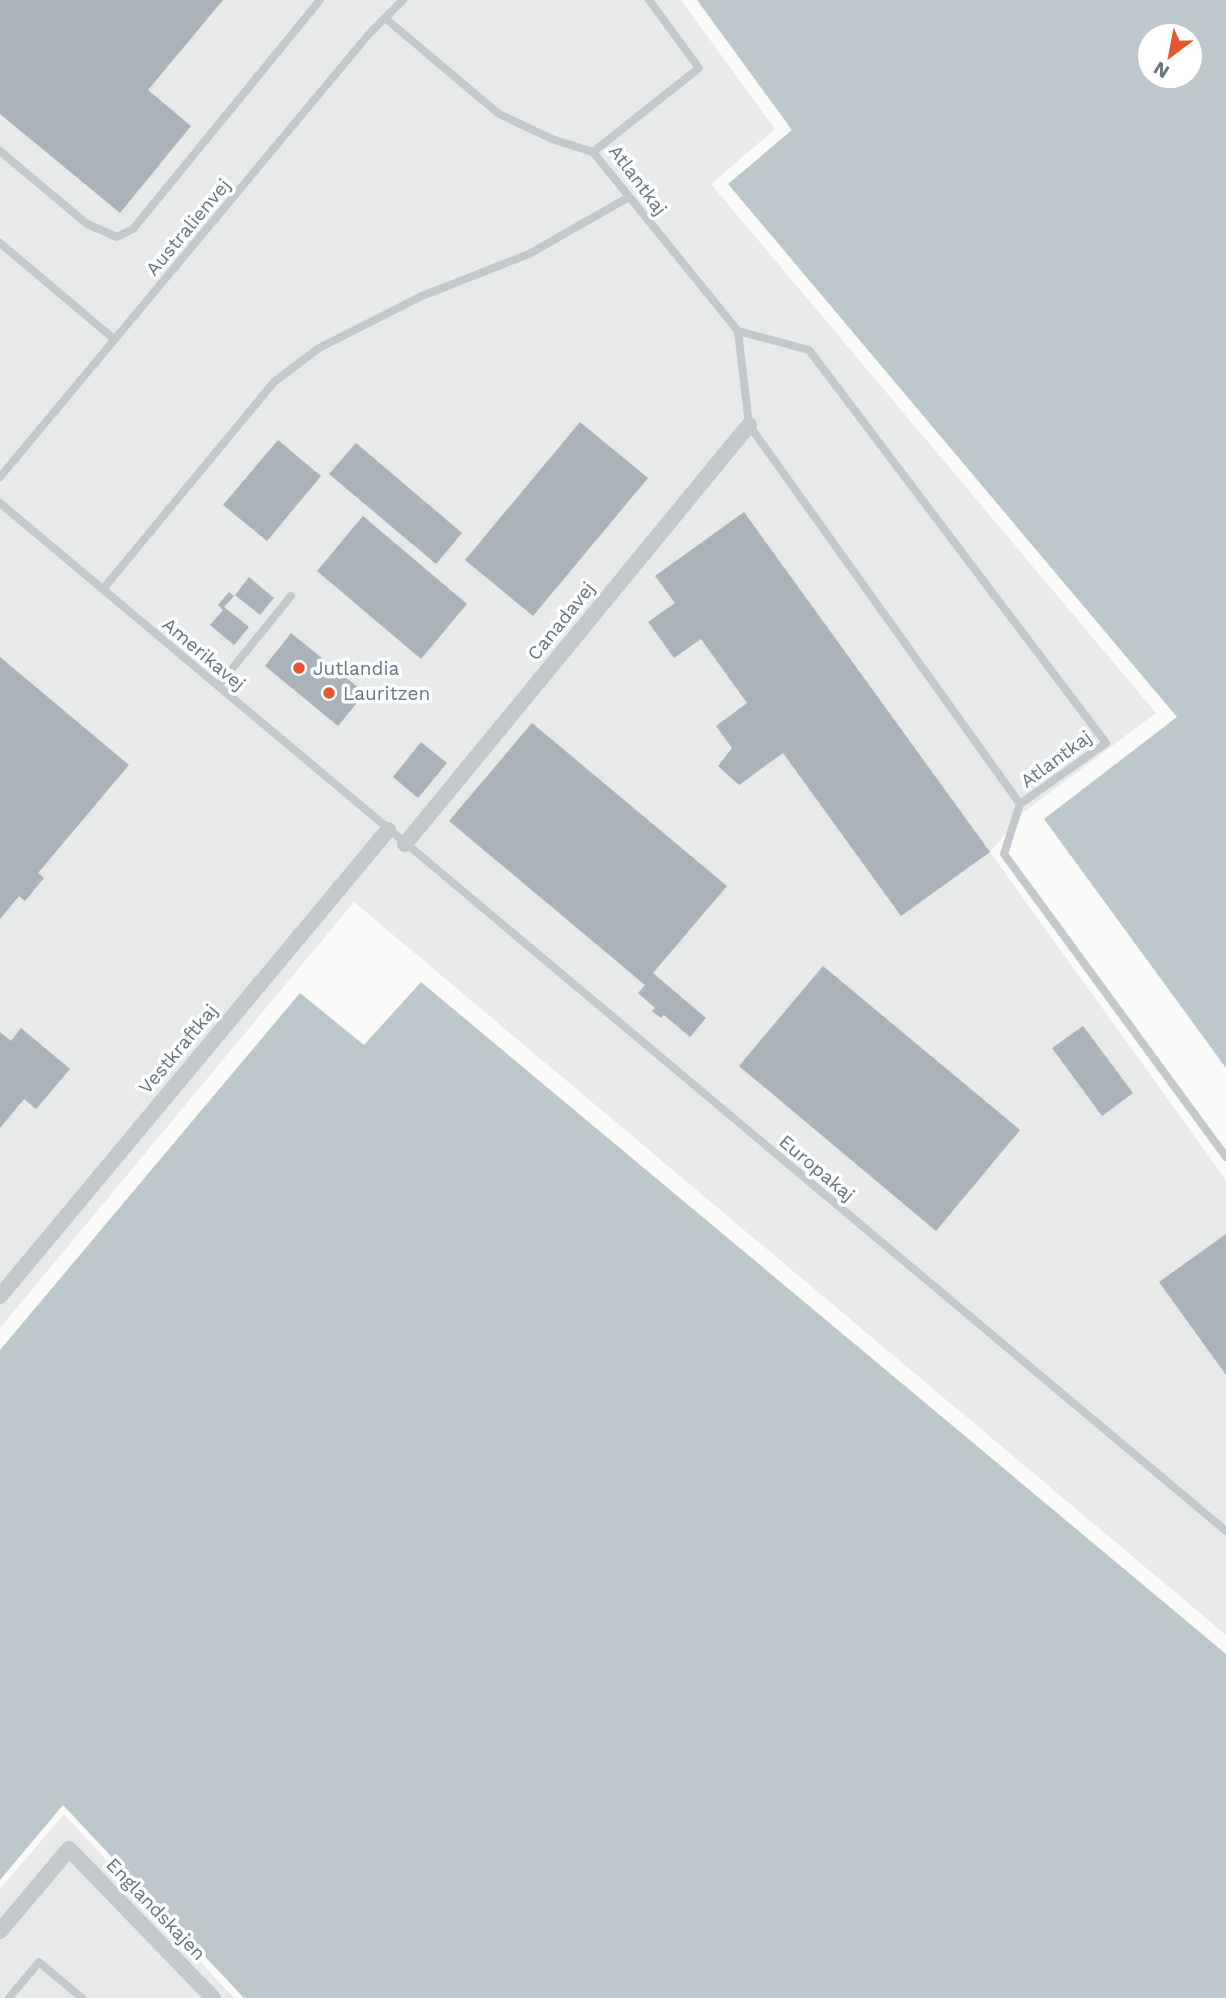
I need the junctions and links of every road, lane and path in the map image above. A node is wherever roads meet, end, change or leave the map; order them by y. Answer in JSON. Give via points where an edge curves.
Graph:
{"nodes":[{"id":1,"x":320,"y":0,"type":"edge"},
{"id":2,"x":403,"y":0,"type":"edge"},
{"id":3,"x":649,"y":0,"type":"edge"},
{"id":4,"x":385,"y":18,"type":"junction"},
{"id":5,"x":0,"y":151,"type":"edge"},
{"id":6,"x":593,"y":152,"type":"junction"},
{"id":7,"x":629,"y":197,"type":"junction"},
{"id":8,"x":0,"y":243,"type":"edge"},
{"id":9,"x":738,"y":331,"type":"junction"},
{"id":10,"x":114,"y":340,"type":"junction"},
{"id":11,"x":749,"y":425,"type":"junction"},
{"id":12,"x":0,"y":477,"type":"edge"},
{"id":13,"x":0,"y":503,"type":"edge"},
{"id":14,"x":103,"y":589,"type":"junction"},
{"id":15,"x":291,"y":596,"type":"dead end"},
{"id":16,"x":218,"y":686,"type":"junction"},
{"id":17,"x":1020,"y":804,"type":"junction"},
{"id":18,"x":388,"y":830,"type":"junction"},
{"id":19,"x":405,"y":844,"type":"junction"},
{"id":20,"x":1226,"y":1157,"type":"edge"},
{"id":21,"x":0,"y":1296,"type":"edge"},
{"id":22,"x":1226,"y":1531,"type":"edge"},
{"id":23,"x":0,"y":1931,"type":"edge"},
{"id":24,"x":9,"y":1998,"type":"edge"},
{"id":25,"x":82,"y":1998,"type":"edge"},
{"id":26,"x":213,"y":1998,"type":"edge"}],
"edges":[{"from":1,"to":5,"type":"lane","via":[[133,229],[117,237],[87,223]]},
{"from":2,"to":4,"type":"lane","name":"Australienvej"},
{"from":3,"to":6,"type":"lane","name":"Atlantkaj","via":[[699,68]]},
{"from":4,"to":6,"type":"lane","via":[[499,114]]},
{"from":4,"to":10,"type":"lane","name":"Australienvej"},
{"from":6,"to":7,"type":"lane","name":"Atlantkaj"},
{"from":7,"to":9,"type":"lane","name":"Atlantkaj"},
{"from":7,"to":14,"type":"lane","via":[[529,254],[422,296],[318,348],[274,382]]},
{"from":8,"to":10,"type":"lane"},
{"from":9,"to":11,"type":"lane","name":"Atlantkaj"},
{"from":9,"to":17,"type":"lane","name":"Atlantkaj","via":[[809,350],[1107,743]]},
{"from":10,"to":12,"type":"lane","name":"Australienvej"},
{"from":11,"to":17,"type":"lane","name":"Atlantkaj"},
{"from":11,"to":19,"type":"street","name":"Canadavej"},
{"from":13,"to":14,"type":"lane","name":"Amerikavej"},
{"from":14,"to":16,"type":"lane","name":"Amerikavej"},
{"from":15,"to":16,"type":"lane"},
{"from":16,"to":18,"type":"lane","name":"Amerikavej"},
{"from":17,"to":20,"type":"lane","via":[[1004,854]]},
{"from":18,"to":19,"type":"lane","name":"Europakaj"},
{"from":18,"to":21,"type":"street","name":"Vestkraftkaj"},
{"from":19,"to":22,"type":"lane","name":"Europakaj"},
{"from":23,"to":26,"type":"street","name":"Englandskajen","via":[[69,1849]]},
{"from":24,"to":25,"type":"lane","via":[[39,1962]]}]}
